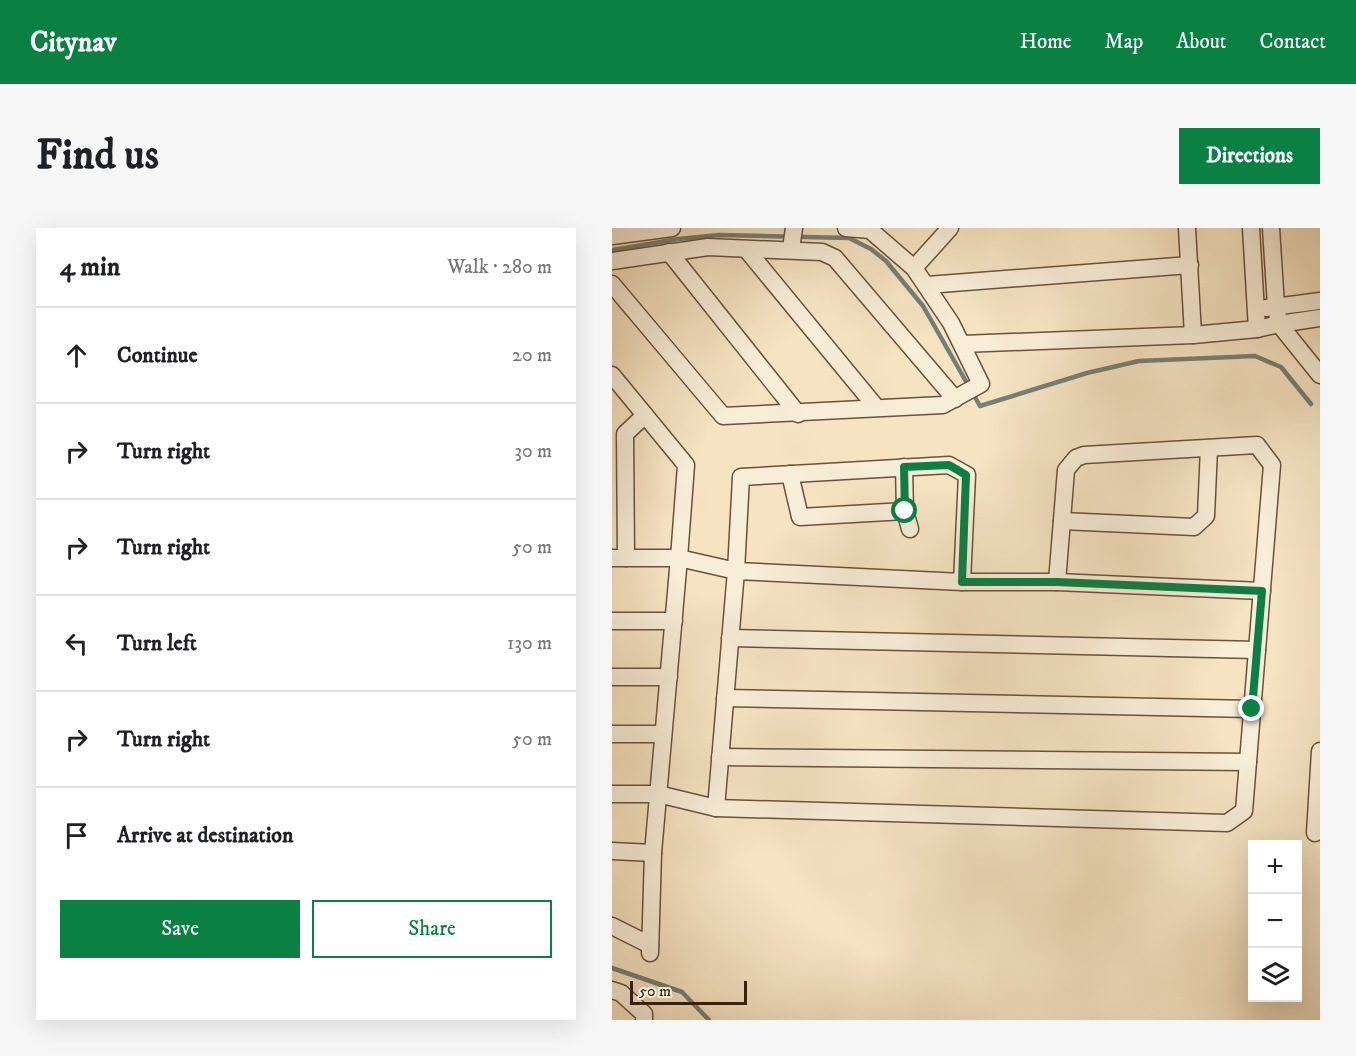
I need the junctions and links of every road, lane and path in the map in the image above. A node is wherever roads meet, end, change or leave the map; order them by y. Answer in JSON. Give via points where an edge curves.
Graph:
{"nodes":[{"id":1,"x":672,"y":228,"type":"edge"},
{"id":2,"x":846,"y":228,"type":"edge"},
{"id":3,"x":950,"y":228,"type":"edge"},
{"id":4,"x":1187,"y":228,"type":"edge"},
{"id":5,"x":1251,"y":228,"type":"edge"},
{"id":6,"x":1271,"y":228,"type":"edge"},
{"id":7,"x":871,"y":229,"type":"edge"},
{"id":8,"x":620,"y":233,"type":"edge"},
{"id":9,"x":792,"y":237,"type":"edge"},
{"id":10,"x":746,"y":249,"type":"junction"},
{"id":11,"x":669,"y":252,"type":"junction"},
{"id":12,"x":612,"y":261,"type":"edge"},
{"id":13,"x":1190,"y":265,"type":"junction"},
{"id":14,"x":915,"y":268,"type":"junction"},
{"id":15,"x":612,"y":284,"type":"edge"},
{"id":16,"x":927,"y":285,"type":"junction"},
{"id":17,"x":1320,"y":301,"type":"edge"},
{"id":18,"x":1276,"y":306,"type":"junction"},
{"id":19,"x":1256,"y":310,"type":"junction"},
{"id":20,"x":1320,"y":318,"type":"edge"},
{"id":21,"x":1279,"y":324,"type":"junction"},
{"id":22,"x":1257,"y":329,"type":"junction"},
{"id":23,"x":1193,"y":335,"type":"junction"},
{"id":24,"x":963,"y":344,"type":"junction"},
{"id":25,"x":612,"y":375,"type":"edge"},
{"id":26,"x":1320,"y":375,"type":"edge"},
{"id":27,"x":966,"y":393,"type":"junction"},
{"id":28,"x":876,"y":407,"type":"junction"},
{"id":29,"x":798,"y":414,"type":"junction"},
{"id":30,"x":645,"y":415,"type":"junction"},
{"id":31,"x":1209,"y":448,"type":"junction"},
{"id":32,"x":904,"y":467,"type":"junction"},
{"id":33,"x":790,"y":474,"type":"junction"},
{"id":34,"x":905,"y":511,"type":"junction"},
{"id":35,"x":1062,"y":521,"type":"junction"},
{"id":36,"x":910,"y":529,"type":"dead end"},
{"id":37,"x":619,"y":558,"type":"edge"},
{"id":38,"x":679,"y":558,"type":"junction"},
{"id":39,"x":736,"y":571,"type":"junction"},
{"id":40,"x":962,"y":582,"type":"junction"},
{"id":41,"x":1057,"y":582,"type":"junction"},
{"id":42,"x":1262,"y":591,"type":"junction"},
{"id":43,"x":612,"y":621,"type":"edge"},
{"id":44,"x":674,"y":621,"type":"junction"},
{"id":45,"x":730,"y":638,"type":"junction"},
{"id":46,"x":1257,"y":650,"type":"junction"},
{"id":47,"x":612,"y":677,"type":"edge"},
{"id":48,"x":669,"y":677,"type":"junction"},
{"id":49,"x":725,"y":698,"type":"junction"},
{"id":50,"x":1252,"y":709,"type":"junction"},
{"id":51,"x":612,"y":734,"type":"edge"},
{"id":52,"x":663,"y":734,"type":"junction"},
{"id":53,"x":1320,"y":751,"type":"edge"},
{"id":54,"x":720,"y":757,"type":"junction"},
{"id":55,"x":1248,"y":762,"type":"junction"},
{"id":56,"x":1319,"y":780,"type":"edge"},
{"id":57,"x":612,"y":794,"type":"edge"},
{"id":58,"x":658,"y":795,"type":"junction"},
{"id":59,"x":716,"y":808,"type":"junction"},
{"id":60,"x":1315,"y":833,"type":"dead end"},
{"id":61,"x":612,"y":851,"type":"edge"},
{"id":62,"x":653,"y":853,"type":"junction"},
{"id":63,"x":612,"y":926,"type":"edge"},
{"id":64,"x":612,"y":990,"type":"edge"},
{"id":65,"x":644,"y":1017,"type":"edge"},
{"id":66,"x":628,"y":1020,"type":"edge"}],
"edges":[{"from":1,"to":8,"type":"street"},
{"from":2,"to":7,"type":"street"},
{"from":3,"to":14,"type":"street"},
{"from":4,"to":13,"type":"street"},
{"from":5,"to":19,"type":"street"},
{"from":6,"to":18,"type":"street"},
{"from":7,"to":14,"type":"street"},
{"from":9,"to":10,"type":"street"},
{"from":9,"to":27,"type":"street","via":[[834,258]]},
{"from":10,"to":11,"type":"street","via":[[708,247]]},
{"from":10,"to":28,"type":"street"},
{"from":11,"to":12,"type":"street"},
{"from":11,"to":29,"type":"street"},
{"from":13,"to":16,"type":"street"},
{"from":13,"to":23,"type":"street"},
{"from":14,"to":16,"type":"street"},
{"from":15,"to":29,"type":"street","via":[[723,416]]},
{"from":16,"to":24,"type":"street"},
{"from":17,"to":18,"type":"street"},
{"from":18,"to":19,"type":"street"},
{"from":18,"to":21,"type":"street"},
{"from":19,"to":22,"type":"street"},
{"from":20,"to":21,"type":"street"},
{"from":21,"to":22,"type":"street"},
{"from":21,"to":26,"type":"street"},
{"from":22,"to":23,"type":"street"},
{"from":23,"to":24,"type":"street"},
{"from":24,"to":27,"type":"street","via":[[981,384]]},
{"from":25,"to":30,"type":"street"},
{"from":27,"to":28,"type":"street","via":[[943,405]]},
{"from":28,"to":29,"type":"street"},
{"from":30,"to":37,"type":"street","via":[[625,434]]},
{"from":30,"to":38,"type":"street","via":[[686,465]]},
{"from":31,"to":35,"type":"street","via":[[1076,458],[1066,470]]},
{"from":31,"to":35,"type":"street","via":[[1206,516],[1194,527]]},
{"from":31,"to":42,"type":"street","via":[[1257,445],[1272,465]]},
{"from":32,"to":33,"type":"street"},
{"from":32,"to":34,"type":"street"},
{"from":32,"to":40,"type":"street","via":[[949,465],[966,475]]},
{"from":33,"to":34,"type":"street","via":[[800,517]]},
{"from":33,"to":39,"type":"street","via":[[741,477]]},
{"from":34,"to":36,"type":"street"},
{"from":35,"to":41,"type":"street"},
{"from":37,"to":38,"type":"street"},
{"from":38,"to":39,"type":"street"},
{"from":38,"to":44,"type":"street"},
{"from":39,"to":40,"type":"street"},
{"from":39,"to":45,"type":"street"},
{"from":40,"to":41,"type":"street"},
{"from":41,"to":42,"type":"street"},
{"from":42,"to":46,"type":"street"},
{"from":43,"to":44,"type":"street"},
{"from":44,"to":48,"type":"street"},
{"from":45,"to":46,"type":"street"},
{"from":45,"to":49,"type":"street"},
{"from":46,"to":50,"type":"street"},
{"from":47,"to":48,"type":"street"},
{"from":48,"to":52,"type":"street"},
{"from":49,"to":50,"type":"street"},
{"from":49,"to":54,"type":"street"},
{"from":50,"to":55,"type":"street"},
{"from":51,"to":52,"type":"street"},
{"from":52,"to":58,"type":"street"},
{"from":53,"to":56,"type":"street"},
{"from":54,"to":55,"type":"street"},
{"from":54,"to":59,"type":"street"},
{"from":55,"to":59,"type":"street","via":[[1244,811],[1227,823]]},
{"from":56,"to":60,"type":"street"},
{"from":57,"to":58,"type":"street"},
{"from":58,"to":59,"type":"street"},
{"from":58,"to":62,"type":"street"},
{"from":61,"to":62,"type":"street"},
{"from":62,"to":63,"type":"street","via":[[650,949]]},
{"from":64,"to":65,"type":"street","via":[[621,993]]},
{"from":65,"to":66,"type":"street"}]}
